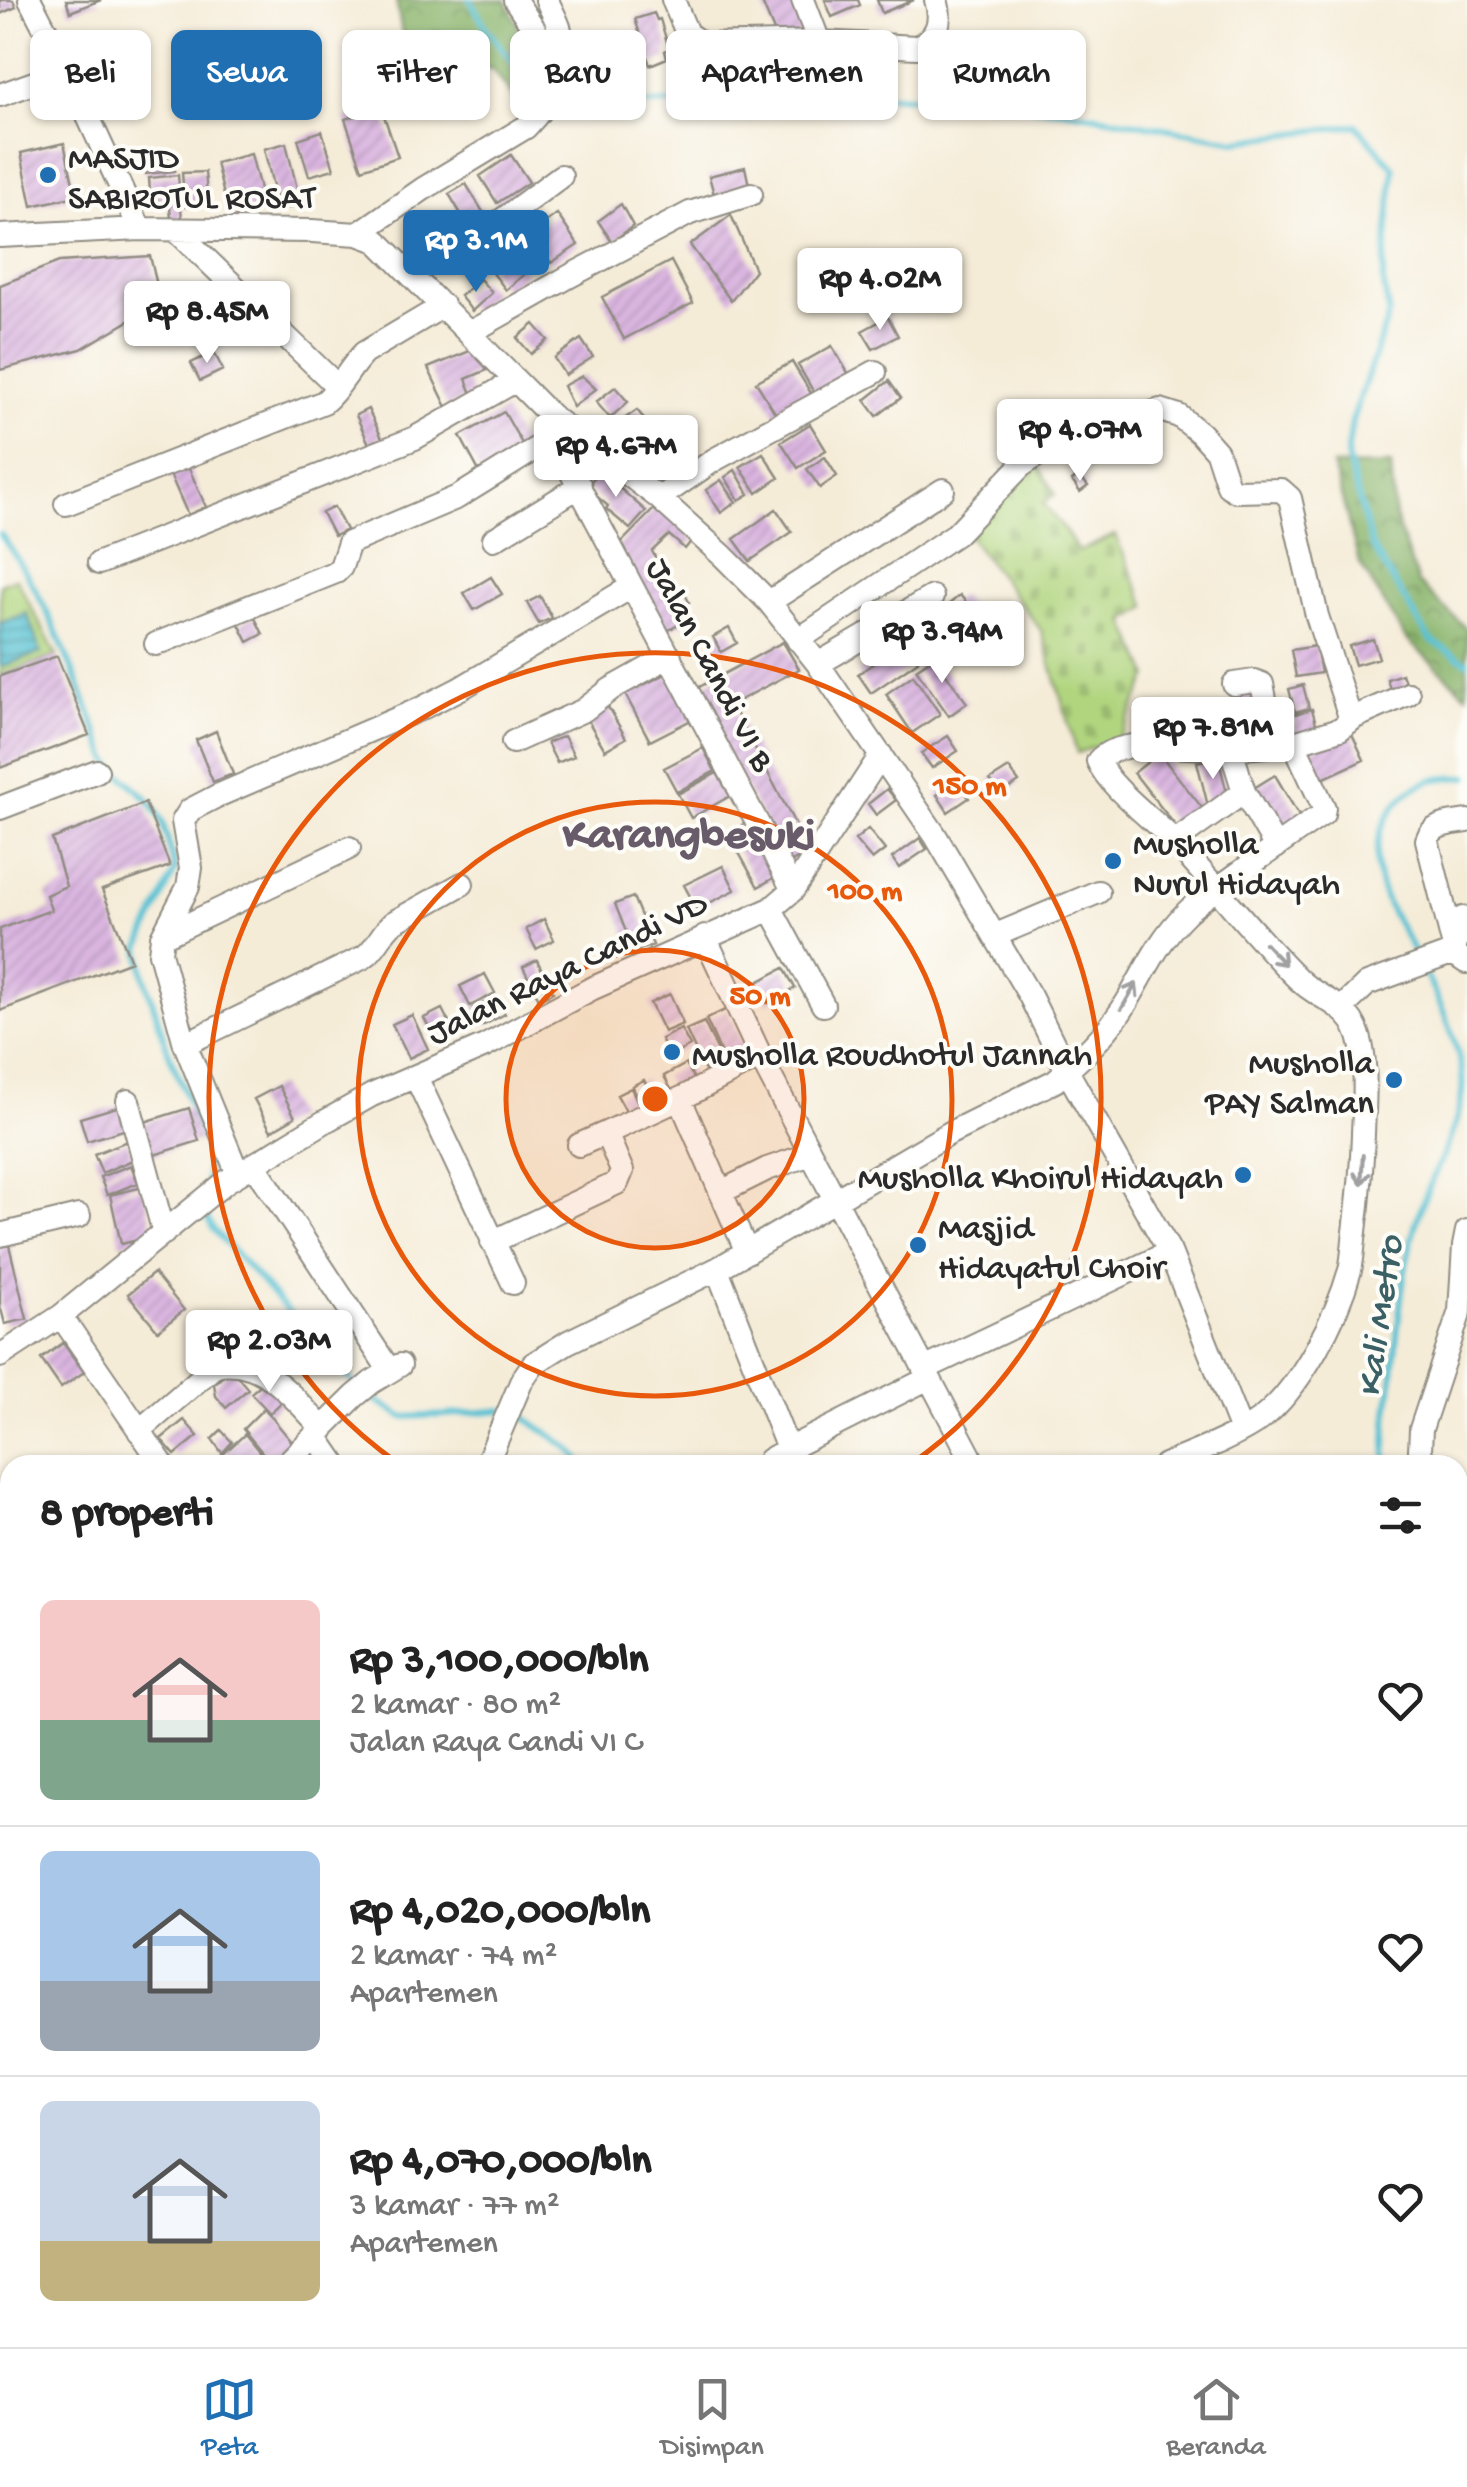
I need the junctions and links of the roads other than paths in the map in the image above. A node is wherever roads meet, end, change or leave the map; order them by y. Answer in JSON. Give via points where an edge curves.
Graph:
{"nodes":[{"id":1,"x":30,"y":0,"type":"edge"},
{"id":2,"x":515,"y":0,"type":"edge"},
{"id":3,"x":547,"y":0,"type":"edge"},
{"id":4,"x":673,"y":0,"type":"edge"},
{"id":5,"x":803,"y":0,"type":"edge"},
{"id":6,"x":936,"y":0,"type":"edge"},
{"id":7,"x":46,"y":30,"type":"edge"},
{"id":8,"x":532,"y":30,"type":"edge"},
{"id":9,"x":560,"y":30,"type":"edge"},
{"id":10,"x":686,"y":30,"type":"edge"},
{"id":11,"x":814,"y":30,"type":"edge"},
{"id":12,"x":898,"y":46,"type":"edge"},
{"id":13,"x":30,"y":84,"type":"edge"},
{"id":14,"x":0,"y":95,"type":"edge"},
{"id":15,"x":89,"y":120,"type":"edge"},
{"id":16,"x":533,"y":120,"type":"edge"},
{"id":17,"x":562,"y":176,"type":"dead end"},
{"id":18,"x":751,"y":194,"type":"dead end"},
{"id":19,"x":140,"y":230,"type":"junction"},
{"id":20,"x":176,"y":230,"type":"junction"},
{"id":21,"x":358,"y":234,"type":"junction"},
{"id":22,"x":0,"y":236,"type":"edge"},
{"id":23,"x":412,"y":274,"type":"junction"},
{"id":24,"x":443,"y":306,"type":"junction"},
{"id":25,"x":469,"y":334,"type":"junction"},
{"id":26,"x":876,"y":372,"type":"dead end"},
{"id":27,"x":514,"y":381,"type":"junction"},
{"id":28,"x":337,"y":386,"type":"junction"},
{"id":29,"x":552,"y":426,"type":"junction"},
{"id":30,"x":580,"y":486,"type":"junction"},
{"id":31,"x":943,"y":490,"type":"dead end"},
{"id":32,"x":659,"y":498,"type":"junction"},
{"id":33,"x":66,"y":504,"type":"dead end"},
{"id":34,"x":494,"y":539,"type":"dead end"},
{"id":35,"x":98,"y":563,"type":"dead end"},
{"id":36,"x":620,"y":593,"type":"dead end"},
{"id":37,"x":932,"y":597,"type":"dead end"},
{"id":38,"x":769,"y":602,"type":"junction"},
{"id":39,"x":798,"y":640,"type":"junction"},
{"id":40,"x":156,"y":644,"type":"dead end"},
{"id":41,"x":670,"y":656,"type":"junction"},
{"id":42,"x":818,"y":664,"type":"junction"},
{"id":43,"x":1234,"y":684,"type":"dead end"},
{"id":44,"x":1408,"y":694,"type":"dead end"},
{"id":45,"x":1351,"y":720,"type":"junction"},
{"id":46,"x":512,"y":742,"type":"dead end"},
{"id":47,"x":1290,"y":744,"type":"junction"},
{"id":48,"x":1231,"y":749,"type":"junction"},
{"id":49,"x":881,"y":755,"type":"junction"},
{"id":50,"x":97,"y":770,"type":"dead end"},
{"id":51,"x":1244,"y":792,"type":"junction"},
{"id":52,"x":0,"y":808,"type":"edge"},
{"id":53,"x":1467,"y":822,"type":"edge"},
{"id":54,"x":1174,"y":842,"type":"junction"},
{"id":55,"x":1276,"y":847,"type":"junction"},
{"id":56,"x":349,"y":848,"type":"dead end"},
{"id":57,"x":462,"y":884,"type":"dead end"},
{"id":58,"x":793,"y":890,"type":"junction"},
{"id":59,"x":1216,"y":890,"type":"junction"},
{"id":60,"x":1098,"y":892,"type":"dead end"},
{"id":61,"x":772,"y":909,"type":"junction"},
{"id":62,"x":996,"y":935,"type":"junction"},
{"id":63,"x":705,"y":936,"type":"junction"},
{"id":64,"x":162,"y":937,"type":"junction"},
{"id":65,"x":1459,"y":938,"type":"edge"},
{"id":66,"x":823,"y":1005,"type":"dead end"},
{"id":67,"x":1342,"y":1008,"type":"junction"},
{"id":68,"x":185,"y":1044,"type":"junction"},
{"id":69,"x":761,"y":1056,"type":"junction"},
{"id":70,"x":1067,"y":1071,"type":"junction"},
{"id":71,"x":416,"y":1076,"type":"junction"},
{"id":72,"x":680,"y":1098,"type":"junction"},
{"id":73,"x":128,"y":1101,"type":"dead end"},
{"id":74,"x":606,"y":1133,"type":"junction"},
{"id":75,"x":579,"y":1146,"type":"dead end"},
{"id":76,"x":811,"y":1154,"type":"junction"},
{"id":77,"x":240,"y":1173,"type":"junction"},
{"id":78,"x":721,"y":1192,"type":"junction"},
{"id":79,"x":836,"y":1202,"type":"junction"},
{"id":80,"x":79,"y":1216,"type":"dead end"},
{"id":81,"x":1467,"y":1230,"type":"edge"},
{"id":82,"x":164,"y":1233,"type":"junction"},
{"id":83,"x":0,"y":1234,"type":"edge"},
{"id":84,"x":492,"y":1242,"type":"junction"},
{"id":85,"x":747,"y":1252,"type":"junction"},
{"id":86,"x":1170,"y":1252,"type":"junction"},
{"id":87,"x":717,"y":1269,"type":"junction"},
{"id":88,"x":513,"y":1283,"type":"dead end"},
{"id":89,"x":61,"y":1316,"type":"junction"},
{"id":90,"x":0,"y":1356,"type":"edge"},
{"id":91,"x":926,"y":1373,"type":"junction"},
{"id":92,"x":140,"y":1430,"type":"junction"},
{"id":93,"x":1241,"y":1431,"type":"junction"},
{"id":94,"x":319,"y":1432,"type":"junction"},
{"id":95,"x":788,"y":1450,"type":"junction"},
{"id":96,"x":156,"y":1455,"type":"edge"},
{"id":97,"x":295,"y":1455,"type":"edge"},
{"id":98,"x":331,"y":1455,"type":"edge"},
{"id":99,"x":490,"y":1455,"type":"edge"},
{"id":100,"x":779,"y":1455,"type":"edge"},
{"id":101,"x":970,"y":1455,"type":"edge"},
{"id":102,"x":1187,"y":1455,"type":"edge"},
{"id":103,"x":1421,"y":1455,"type":"edge"}],
"edges":[{"from":1,"to":7,"type":"street"},
{"from":2,"to":8,"type":"street"},
{"from":3,"to":9,"type":"street"},
{"from":4,"to":10,"type":"street"},
{"from":5,"to":11,"type":"street"},
{"from":6,"to":12,"type":"street","via":[[937,30],[917,47]]},
{"from":13,"to":14,"type":"street"},
{"from":15,"to":19,"type":"street"},
{"from":16,"to":21,"type":"street"},
{"from":17,"to":23,"type":"street"},
{"from":18,"to":25,"type":"street","via":[[690,214]]},
{"from":19,"to":20,"type":"street"},
{"from":19,"to":22,"type":"street"},
{"from":20,"to":21,"type":"street"},
{"from":20,"to":28,"type":"street"},
{"from":21,"to":23,"type":"street","via":[[377,241]]},
{"from":23,"to":24,"type":"street"},
{"from":24,"to":25,"type":"street"},
{"from":24,"to":28,"type":"street","via":[[364,353]]},
{"from":25,"to":27,"type":"street"},
{"from":26,"to":32,"type":"street","via":[[714,460]]},
{"from":27,"to":29,"type":"street"},
{"from":27,"to":35,"type":"street","via":[[415,438]]},
{"from":28,"to":33,"type":"street","via":[[324,402]]},
{"from":29,"to":30,"type":"street","name":"Jalan Candi VI B"},
{"from":29,"to":32,"type":"street"},
{"from":29,"to":40,"type":"street","via":[[458,497],[349,544],[336,572]]},
{"from":30,"to":34,"type":"street"},
{"from":30,"to":41,"type":"street","name":"Jalan Candi VI B"},
{"from":31,"to":38,"type":"street"},
{"from":32,"to":38,"type":"street"},
{"from":36,"to":64,"type":"street","via":[[462,688],[190,810],[182,821],[188,887]]},
{"from":37,"to":42,"type":"street"},
{"from":38,"to":39,"type":"street"},
{"from":39,"to":42,"type":"street"},
{"from":39,"to":45,"type":"street","via":[[956,534],[1021,466],[1048,448],[1160,410],[1200,433],[1216,452],[1228,486],[1281,490],[1290,498],[1317,616]]},
{"from":41,"to":46,"type":"street","via":[[584,710]]},
{"from":41,"to":58,"type":"street","name":"Jalan Candi VI B"},
{"from":42,"to":49,"type":"street"},
{"from":43,"to":47,"type":"street","via":[[1260,681],[1271,726]]},
{"from":44,"to":45,"type":"street"},
{"from":45,"to":47,"type":"street"},
{"from":47,"to":48,"type":"street"},
{"from":47,"to":55,"type":"street","via":[[1324,812]]},
{"from":48,"to":51,"type":"street"},
{"from":48,"to":54,"type":"street","via":[[1144,745],[1111,751],[1098,761]]},
{"from":49,"to":58,"type":"street","name":"Jalan Raya Candi VD"},
{"from":49,"to":62,"type":"street"},
{"from":50,"to":52,"type":"street"},
{"from":51,"to":54,"type":"street"},
{"from":51,"to":55,"type":"street"},
{"from":53,"to":65,"type":"street","via":[[1436,827],[1428,840]]},
{"from":54,"to":59,"type":"street"},
{"from":55,"to":59,"type":"street"},
{"from":56,"to":64,"type":"street"},
{"from":57,"to":68,"type":"street","via":[[394,922],[364,956]]},
{"from":58,"to":61,"type":"street","name":"Jalan Raya Candi VD"},
{"from":59,"to":67,"type":"street","one_way":true,"via":[[1300,981]]},
{"from":70,"to":59,"type":"street","one_way":true,"via":[[1106,1032],[1170,931]]},
{"from":60,"to":62,"type":"street"},
{"from":61,"to":63,"type":"street","name":"Jalan Raya Candi VD"},
{"from":61,"to":66,"type":"street"},
{"from":62,"to":70,"type":"street"},
{"from":63,"to":69,"type":"street"},
{"from":63,"to":71,"type":"street","name":"Jalan Raya Candi VD"},
{"from":64,"to":68,"type":"street","via":[[160,953]]},
{"from":65,"to":67,"type":"street","via":[[1367,984]]},
{"from":67,"to":93,"type":"street","one_way":true,"via":[[1362,1052],[1364,1094],[1350,1269],[1301,1374],[1275,1406]]},
{"from":68,"to":77,"type":"street"},
{"from":69,"to":72,"type":"street"},
{"from":69,"to":76,"type":"street"},
{"from":70,"to":79,"type":"street"},
{"from":70,"to":86,"type":"street"},
{"from":71,"to":77,"type":"street","name":"Jalan Raya Candi VD"},
{"from":71,"to":84,"type":"street"},
{"from":72,"to":74,"type":"street"},
{"from":72,"to":78,"type":"street"},
{"from":73,"to":82,"type":"street"},
{"from":74,"to":75,"type":"street"},
{"from":74,"to":84,"type":"street","via":[[622,1170],[617,1183]]},
{"from":76,"to":78,"type":"street"},
{"from":76,"to":79,"type":"street"},
{"from":77,"to":82,"type":"street","name":"Jalan Raya Candi VD"},
{"from":77,"to":94,"type":"street","via":[[379,1378]]},
{"from":78,"to":85,"type":"street"},
{"from":79,"to":85,"type":"street"},
{"from":79,"to":91,"type":"street"},
{"from":80,"to":83,"type":"street"},
{"from":81,"to":103,"type":"street","via":[[1460,1310],[1421,1429]]},
{"from":82,"to":89,"type":"street","name":"Jalan Raya Candi VD"},
{"from":84,"to":88,"type":"street"},
{"from":85,"to":87,"type":"street"},
{"from":86,"to":91,"type":"street"},
{"from":86,"to":93,"type":"street"},
{"from":87,"to":95,"type":"street"},
{"from":87,"to":99,"type":"street","via":[[533,1364]]},
{"from":89,"to":90,"type":"street","name":"Jalan Raya Candi VD"},
{"from":89,"to":92,"type":"street"},
{"from":91,"to":95,"type":"street"},
{"from":91,"to":101,"type":"street"},
{"from":92,"to":94,"type":"street","via":[[227,1362],[275,1380]]},
{"from":92,"to":96,"type":"street"},
{"from":93,"to":102,"type":"street"},
{"from":94,"to":97,"type":"street"},
{"from":94,"to":98,"type":"street"},
{"from":95,"to":100,"type":"street"}]}
